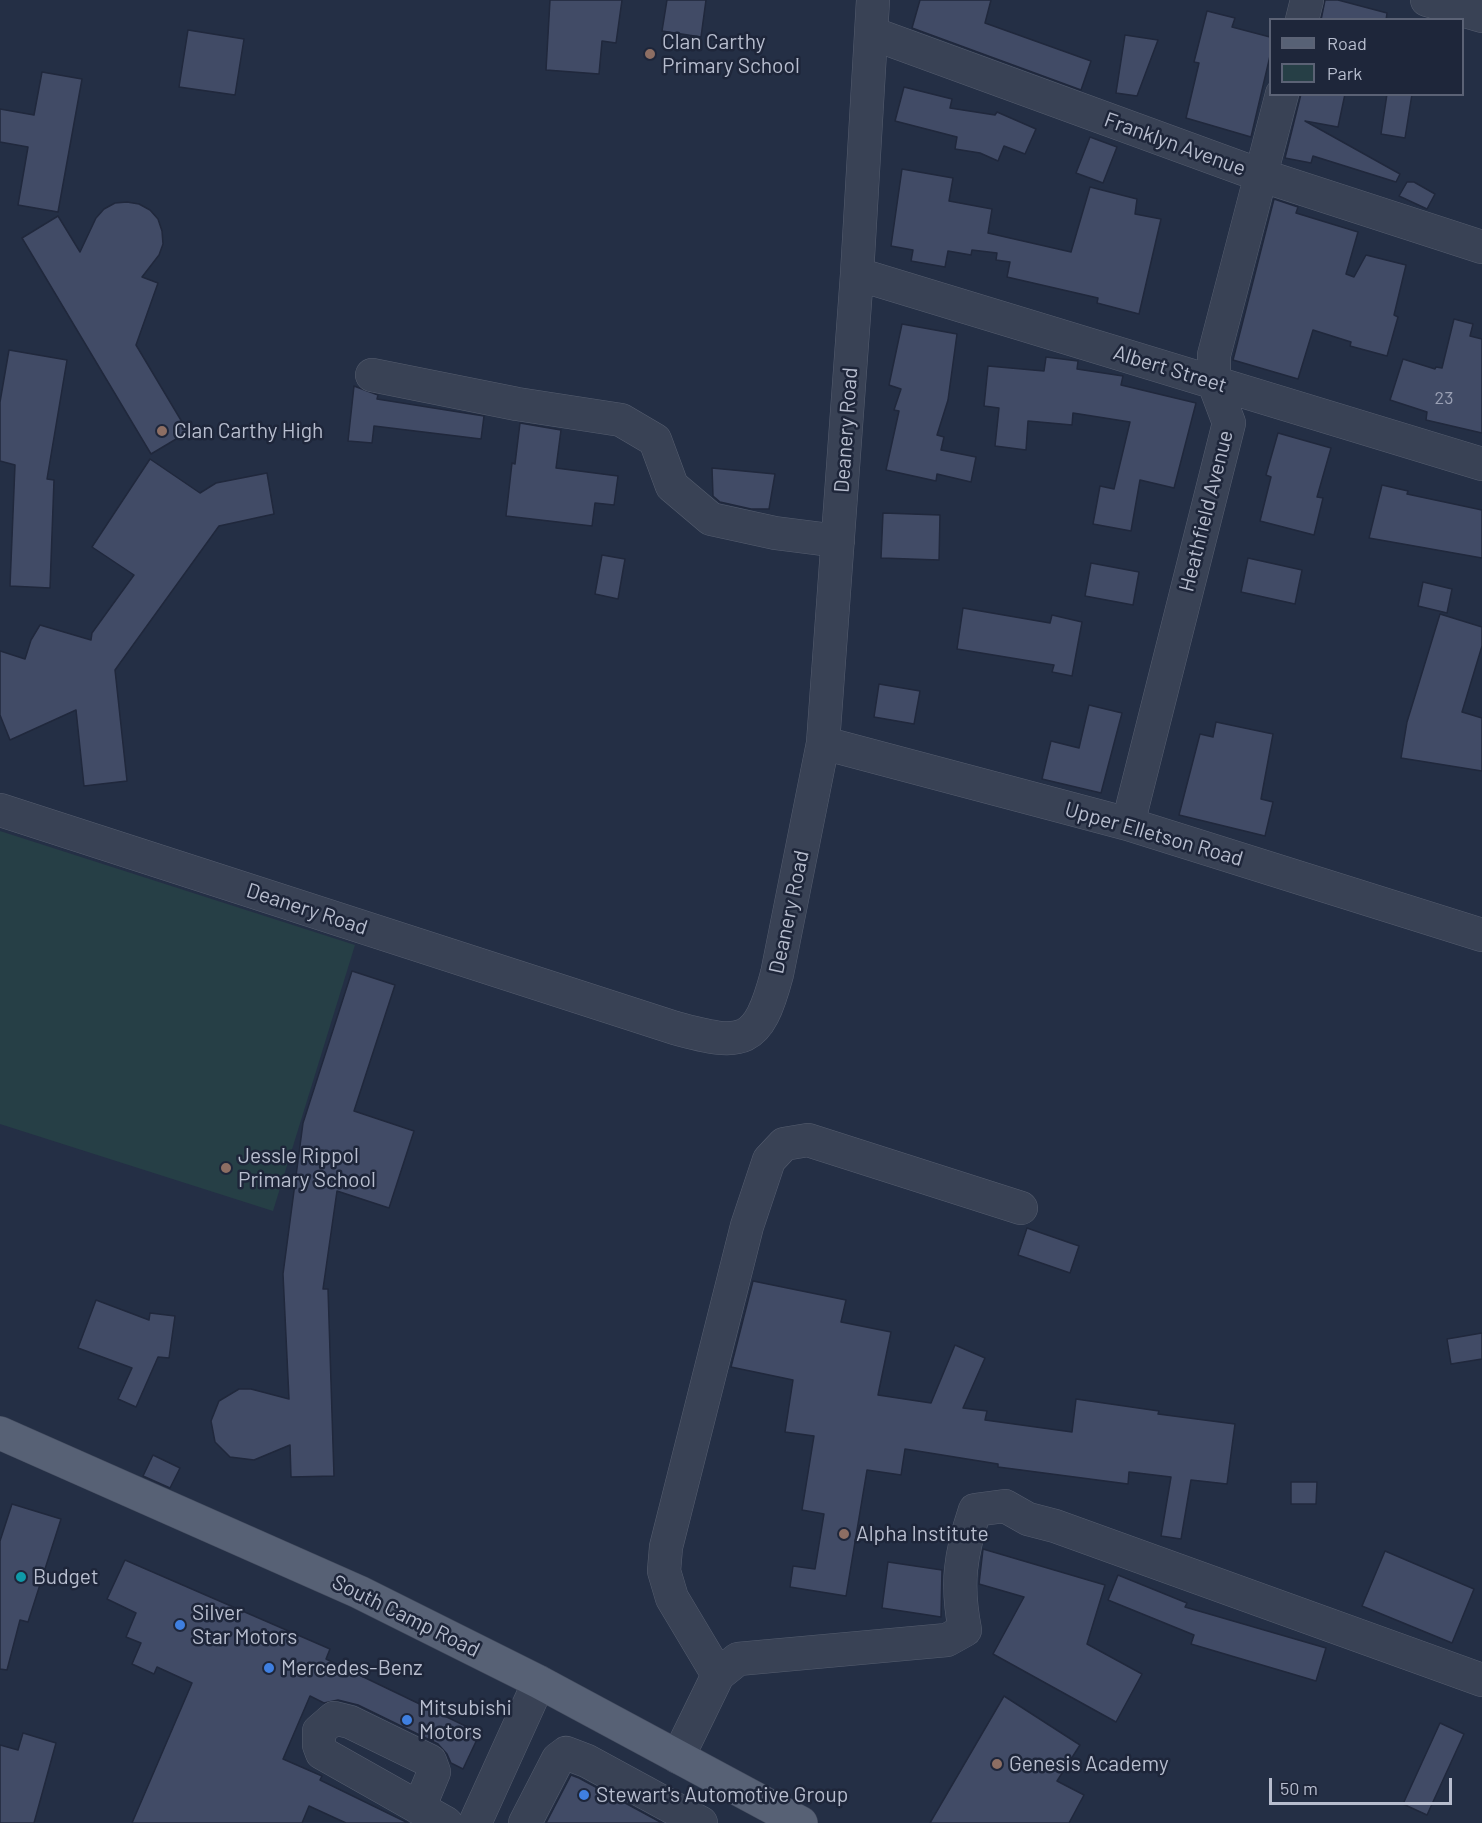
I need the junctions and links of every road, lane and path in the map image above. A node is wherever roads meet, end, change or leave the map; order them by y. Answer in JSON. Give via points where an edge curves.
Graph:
{"nodes":[{"id":1,"x":873,"y":0,"type":"edge"},
{"id":2,"x":1307,"y":0,"type":"edge"},
{"id":3,"x":1426,"y":0,"type":"edge"},
{"id":4,"x":1482,"y":16,"type":"edge"},
{"id":5,"x":1302,"y":18,"type":"edge"},
{"id":6,"x":871,"y":33,"type":"junction"},
{"id":7,"x":1281,"y":96,"type":"edge"},
{"id":8,"x":1260,"y":175,"type":"junction"},
{"id":9,"x":1482,"y":247,"type":"edge"},
{"id":10,"x":857,"y":274,"type":"junction"},
{"id":11,"x":372,"y":375,"type":"dead end"},
{"id":12,"x":1214,"y":383,"type":"junction"},
{"id":13,"x":1482,"y":464,"type":"edge"},
{"id":14,"x":838,"y":541,"type":"junction"},
{"id":15,"x":823,"y":743,"type":"junction"},
{"id":16,"x":0,"y":810,"type":"edge"},
{"id":17,"x":1128,"y":824,"type":"junction"},
{"id":18,"x":1482,"y":935,"type":"edge"},
{"id":19,"x":1021,"y":1208,"type":"dead end"},
{"id":20,"x":0,"y":1433,"type":"edge"},
{"id":21,"x":718,"y":1675,"type":"junction"},
{"id":22,"x":1482,"y":1680,"type":"edge"},
{"id":23,"x":539,"y":1682,"type":"junction"},
{"id":24,"x":678,"y":1757,"type":"junction"},
{"id":25,"x":475,"y":1823,"type":"edge"},
{"id":26,"x":525,"y":1823,"type":"edge"},
{"id":27,"x":701,"y":1823,"type":"edge"},
{"id":28,"x":801,"y":1823,"type":"edge"}],
"edges":[{"from":1,"to":6,"type":"street","name":"Deanery Road"},
{"from":2,"to":5,"type":"street"},
{"from":3,"to":4,"type":"street"},
{"from":6,"to":8,"type":"street","name":"Franklyn Avenue"},
{"from":6,"to":10,"type":"street","name":"Deanery Road"},
{"from":7,"to":8,"type":"street","name":"Heathfield Avenue"},
{"from":8,"to":9,"type":"street","name":"Franklyn Avenue"},
{"from":8,"to":12,"type":"street","name":"Heathfield Avenue","via":[[1214,355]]},
{"from":10,"to":12,"type":"street","name":"Albert Street"},
{"from":10,"to":14,"type":"street","name":"Deanery Road"},
{"from":11,"to":14,"type":"street","via":[[621,420],[655,440],[672,486],[711,519]]},
{"from":12,"to":13,"type":"street","name":"Albert Street"},
{"from":12,"to":17,"type":"street","name":"Heathfield Avenue","via":[[1229,423]]},
{"from":14,"to":15,"type":"street","name":"Deanery Road"},
{"from":15,"to":16,"type":"street","name":"Deanery Road","via":[[767,1010],[746,1035],[729,1040],[675,1028]]},
{"from":15,"to":17,"type":"street","name":"Upper Elletson Road"},
{"from":17,"to":18,"type":"street","name":"Upper Elletson Road"},
{"from":19,"to":21,"type":"street","via":[[808,1140],[784,1144],[768,1160],[747,1226],[664,1571],[672,1598]]},
{"from":20,"to":23,"type":"main road","name":"South Camp Road","via":[[359,1592]]},
{"from":21,"to":22,"type":"street","via":[[738,1659],[947,1640],[965,1630],[958,1597],[963,1546],[975,1510],[1005,1506],[1028,1519]]},
{"from":21,"to":24,"type":"street"},
{"from":23,"to":24,"type":"main road","name":"South Camp Road"},
{"from":23,"to":25,"type":"street"},
{"from":24,"to":28,"type":"main road","name":"South Camp Road"},
{"from":26,"to":27,"type":"street","via":[[558,1759],[566,1753]]}]}
